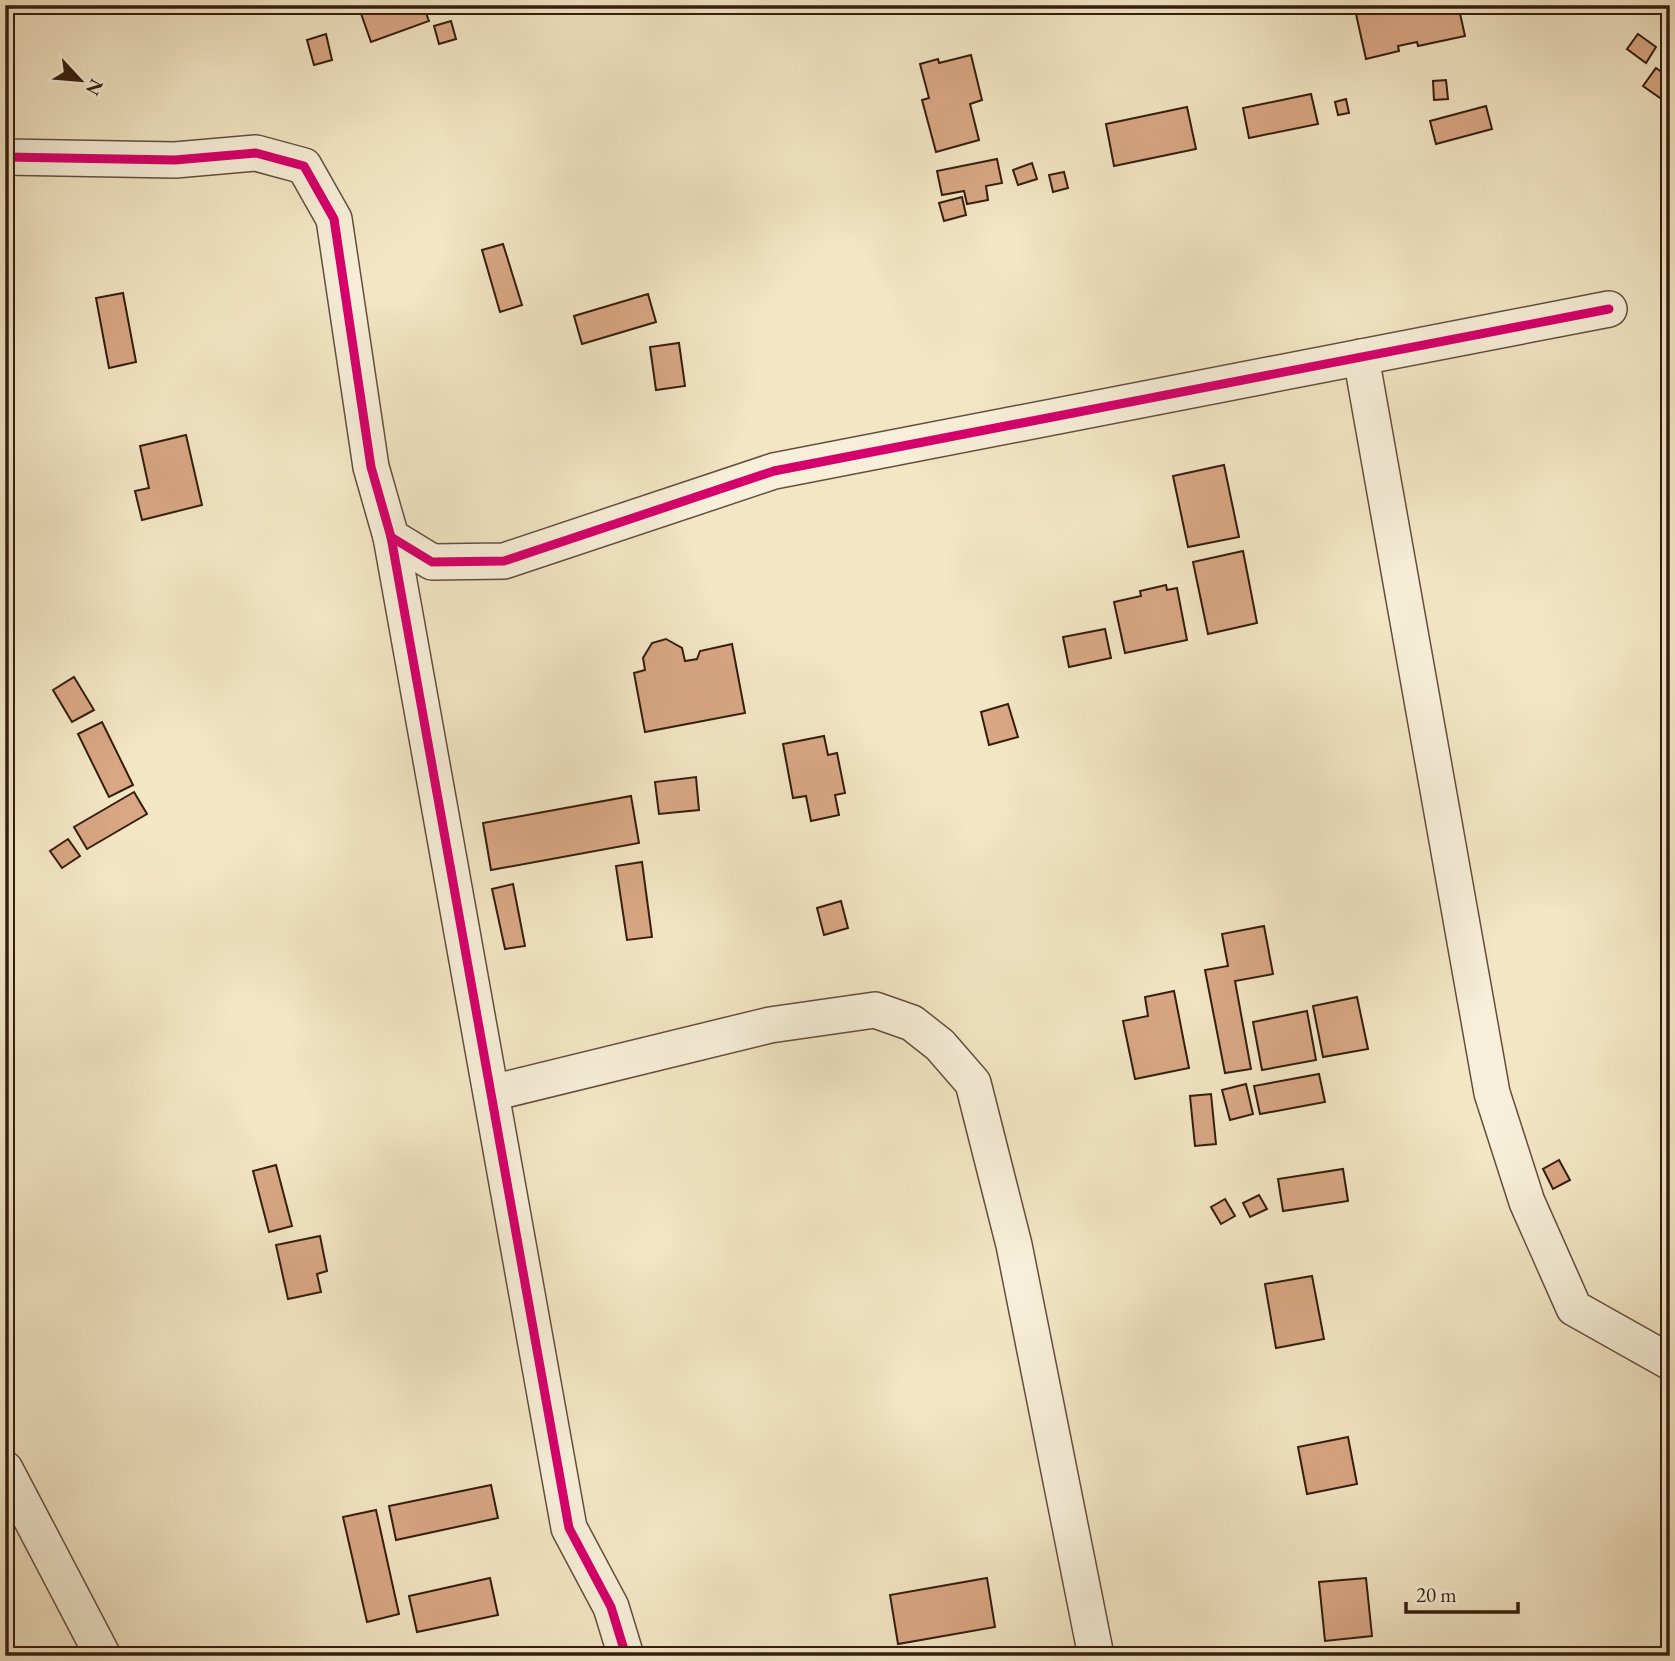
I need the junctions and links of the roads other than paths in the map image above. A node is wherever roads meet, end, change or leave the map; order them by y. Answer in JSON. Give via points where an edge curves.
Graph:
{"nodes":[{"id":1,"x":5,"y":157,"type":"edge"},
{"id":2,"x":1609,"y":309,"type":"dead end"},
{"id":3,"x":1361,"y":357,"type":"junction"},
{"id":4,"x":391,"y":537,"type":"junction"},
{"id":5,"x":492,"y":1093,"type":"junction"},
{"id":6,"x":1670,"y":1362,"type":"edge"},
{"id":7,"x":5,"y":1469,"type":"edge"},
{"id":8,"x":103,"y":1656,"type":"edge"},
{"id":9,"x":626,"y":1656,"type":"edge"},
{"id":10,"x":1096,"y":1656,"type":"edge"}],
"edges":[{"from":1,"to":4,"type":"street","via":[[175,160],[256,153],[304,166],[334,219],[371,467]]},
{"from":2,"to":3,"type":"street"},
{"from":3,"to":4,"type":"street","via":[[774,471],[504,561],[432,562]]},
{"from":3,"to":6,"type":"street","via":[[1492,1093],[1527,1202],[1574,1308]]},
{"from":4,"to":5,"type":"street"},
{"from":5,"to":9,"type":"street","via":[[569,1528],[611,1607]]},
{"from":5,"to":10,"type":"street","via":[[770,1025],[875,1010],[912,1023],[940,1045],[973,1083],[1014,1245]]},
{"from":7,"to":8,"type":"street"}]}
